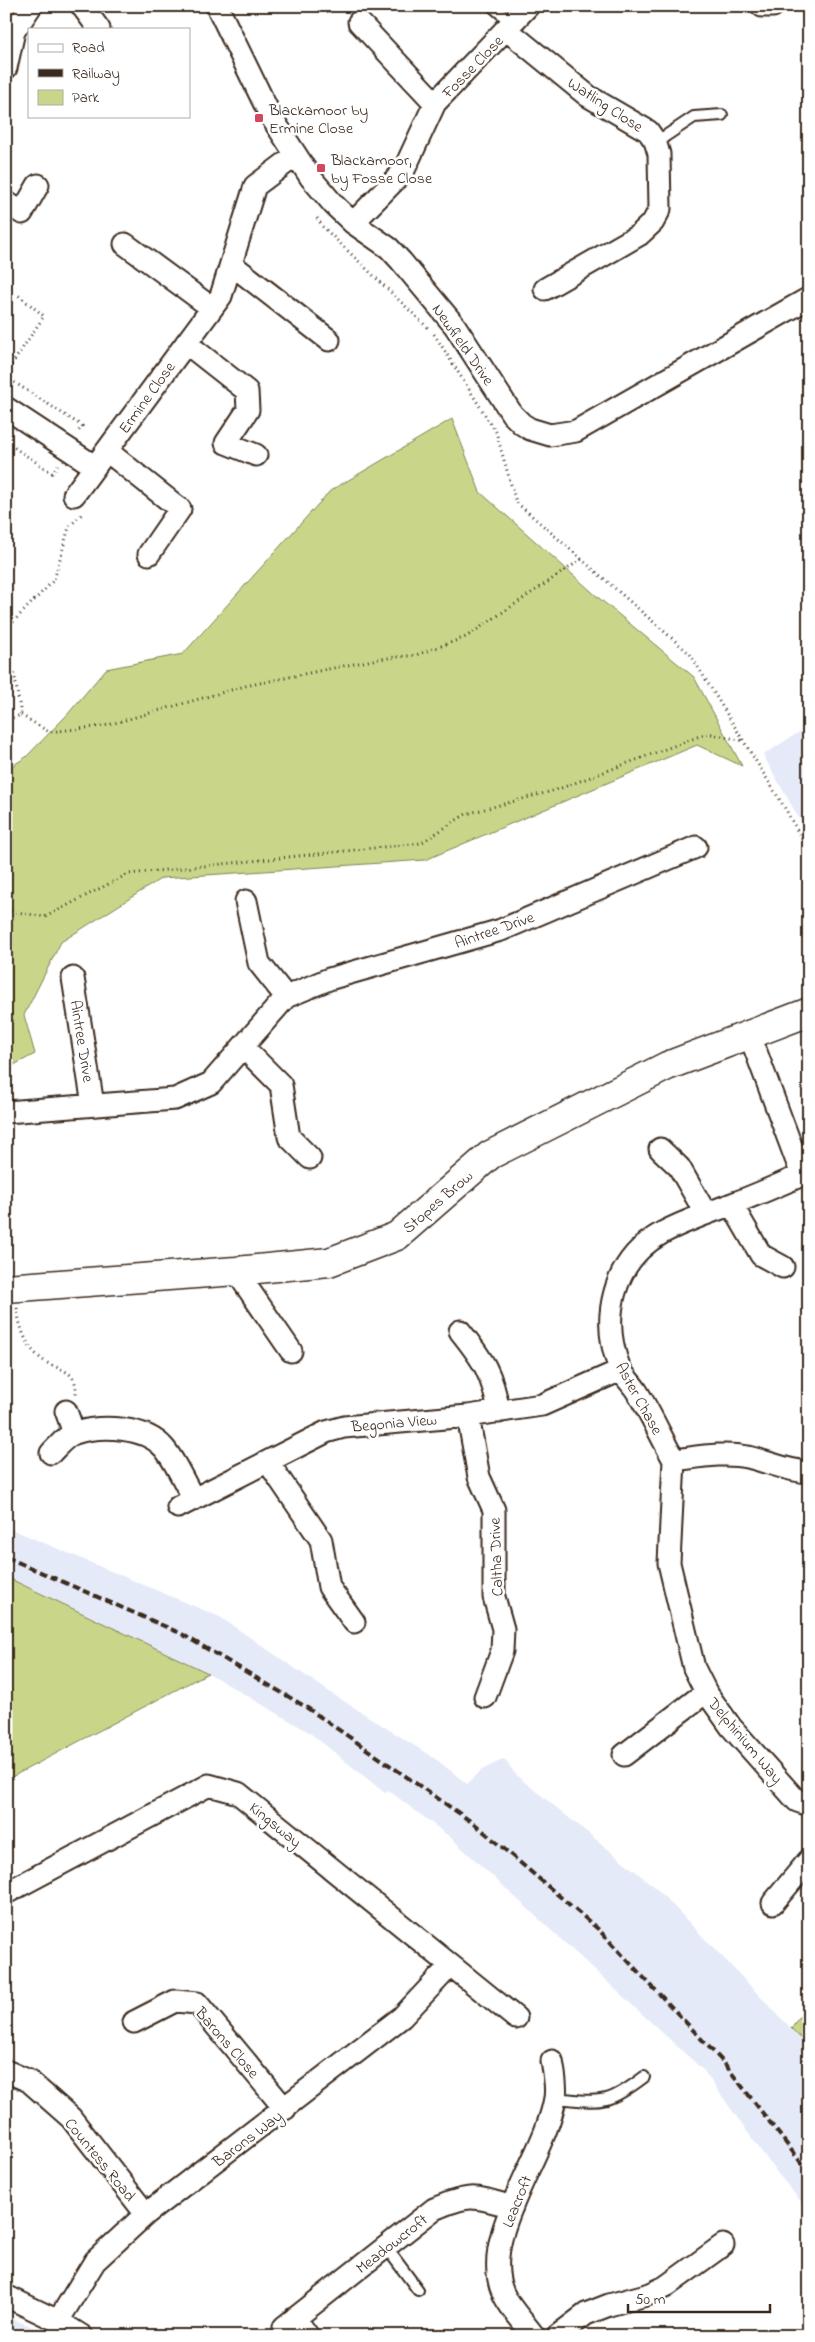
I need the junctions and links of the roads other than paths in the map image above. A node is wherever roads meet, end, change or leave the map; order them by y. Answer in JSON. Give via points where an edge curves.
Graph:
{"nodes":[{"id":1,"x":31,"y":6,"type":"edge"},
{"id":2,"x":82,"y":6,"type":"edge"},
{"id":3,"x":217,"y":6,"type":"edge"},
{"id":4,"x":492,"y":6,"type":"edge"},
{"id":5,"x":528,"y":6,"type":"edge"},
{"id":6,"x":762,"y":6,"type":"edge"},
{"id":7,"x":773,"y":6,"type":"edge"},
{"id":8,"x":359,"y":22,"type":"dead end"},
{"id":9,"x":510,"y":27,"type":"junction"},
{"id":10,"x":98,"y":28,"type":"edge"},
{"id":11,"x":6,"y":68,"type":"edge"},
{"id":12,"x":435,"y":103,"type":"junction"},
{"id":13,"x":722,"y":115,"type":"dead end"},
{"id":14,"x":655,"y":143,"type":"junction"},
{"id":15,"x":296,"y":156,"type":"junction"},
{"id":16,"x":38,"y":185,"type":"dead end"},
{"id":17,"x":6,"y":202,"type":"edge"},
{"id":18,"x":353,"y":223,"type":"junction"},
{"id":19,"x":125,"y":244,"type":"dead end"},
{"id":20,"x":231,"y":264,"type":"junction"},
{"id":21,"x":545,"y":289,"type":"dead end"},
{"id":22,"x":809,"y":298,"type":"edge"},
{"id":23,"x":212,"y":308,"type":"junction"},
{"id":24,"x":329,"y":340,"type":"dead end"},
{"id":25,"x":186,"y":343,"type":"junction"},
{"id":26,"x":6,"y":408,"type":"edge"},
{"id":27,"x":256,"y":455,"type":"dead end"},
{"id":28,"x":100,"y":458,"type":"junction"},
{"id":29,"x":74,"y":495,"type":"road end"},
{"id":30,"x":149,"y":554,"type":"dead end"},
{"id":31,"x":696,"y":847,"type":"dead end"},
{"id":32,"x":246,"y":902,"type":"dead end"},
{"id":33,"x":73,"y":978,"type":"dead end"},
{"id":34,"x":286,"y":997,"type":"junction"},
{"id":35,"x":809,"y":1012,"type":"edge"},
{"id":36,"x":749,"y":1033,"type":"junction"},
{"id":37,"x":243,"y":1047,"type":"junction"},
{"id":38,"x":93,"y":1105,"type":"junction"},
{"id":39,"x":6,"y":1112,"type":"edge"},
{"id":40,"x":660,"y":1149,"type":"dead end"},
{"id":41,"x":310,"y":1158,"type":"dead end"},
{"id":42,"x":806,"y":1174,"type":"edge"},
{"id":43,"x":732,"y":1205,"type":"junction"},
{"id":44,"x":706,"y":1214,"type":"junction"},
{"id":45,"x":783,"y":1267,"type":"dead end"},
{"id":46,"x":236,"y":1271,"type":"junction"},
{"id":47,"x":10,"y":1288,"type":"edge"},
{"id":48,"x":460,"y":1330,"type":"dead end"},
{"id":49,"x":291,"y":1351,"type":"dead end"},
{"id":50,"x":621,"y":1370,"type":"junction"},
{"id":51,"x":66,"y":1411,"type":"road end"},
{"id":52,"x":499,"y":1412,"type":"junction"},
{"id":53,"x":468,"y":1416,"type":"junction"},
{"id":54,"x":74,"y":1433,"type":"junction"},
{"id":55,"x":51,"y":1453,"type":"dead end"},
{"id":56,"x":674,"y":1460,"type":"junction"},
{"id":57,"x":268,"y":1462,"type":"junction"},
{"id":58,"x":809,"y":1472,"type":"edge"},
{"id":59,"x":354,"y":1622,"type":"dead end"},
{"id":60,"x":706,"y":1692,"type":"junction"},
{"id":61,"x":485,"y":1697,"type":"dead end"},
{"id":62,"x":624,"y":1755,"type":"dead end"},
{"id":63,"x":809,"y":1805,"type":"edge"},
{"id":64,"x":809,"y":1860,"type":"edge"},
{"id":65,"x":6,"y":1893,"type":"edge"},
{"id":66,"x":773,"y":1903,"type":"dead end"},
{"id":67,"x":450,"y":1966,"type":"junction"},
{"id":68,"x":516,"y":2018,"type":"dead end"},
{"id":69,"x":134,"y":2022,"type":"dead end"},
{"id":70,"x":552,"y":2061,"type":"dead end"},
{"id":71,"x":6,"y":2071,"type":"edge"},
{"id":72,"x":644,"y":2077,"type":"dead end"},
{"id":73,"x":555,"y":2098,"type":"junction"},
{"id":74,"x":285,"y":2109,"type":"junction"},
{"id":75,"x":512,"y":2207,"type":"junction"},
{"id":76,"x":146,"y":2214,"type":"junction"},
{"id":77,"x":723,"y":2245,"type":"dead end"},
{"id":78,"x":386,"y":2248,"type":"junction"},
{"id":79,"x":418,"y":2290,"type":"dead end"},
{"id":80,"x":6,"y":2296,"type":"edge"},
{"id":81,"x":58,"y":2321,"type":"junction"},
{"id":82,"x":82,"y":2336,"type":"edge"},
{"id":83,"x":308,"y":2336,"type":"edge"},
{"id":84,"x":534,"y":2336,"type":"edge"},
{"id":85,"x":556,"y":2336,"type":"edge"}],
"edges":[{"from":1,"to":11,"type":"street","via":[[14,31]]},
{"from":2,"to":10,"type":"street"},
{"from":3,"to":15,"type":"street","name":"Newfield Drive","via":[[270,115]]},
{"from":4,"to":9,"type":"lane"},
{"from":5,"to":9,"type":"street","name":"Fosse Close"},
{"from":6,"to":7,"type":"street"},
{"from":8,"to":12,"type":"street","name":"Fosse Close"},
{"from":9,"to":12,"type":"street","name":"Fosse Close"},
{"from":9,"to":14,"type":"street","name":"Watling Close","via":[[588,96],[648,131]]},
{"from":12,"to":18,"type":"street","name":"Fosse Close","via":[[403,172]]},
{"from":13,"to":14,"type":"lane","via":[[694,117]]},
{"from":14,"to":21,"type":"street","name":"Watling Close","via":[[659,154],[661,194],[660,209],[654,222],[639,235]]},
{"from":15,"to":18,"type":"street","name":"Newfield Drive","via":[[334,205]]},
{"from":15,"to":20,"type":"street","name":"Ermine Close","via":[[255,186]]},
{"from":16,"to":17,"type":"street","via":[[22,213]]},
{"from":18,"to":22,"type":"street","name":"Newfield Drive","via":[[389,248],[435,300],[512,414],[530,429],[550,436],[576,431]]},
{"from":19,"to":23,"type":"street"},
{"from":20,"to":23,"type":"street","name":"Ermine Close","via":[[221,296]]},
{"from":20,"to":24,"type":"street"},
{"from":23,"to":25,"type":"street","name":"Ermine Close"},
{"from":25,"to":27,"type":"street","via":[[248,391],[248,410],[226,443]]},
{"from":25,"to":28,"type":"street","name":"Ermine Close"},
{"from":26,"to":28,"type":"street","via":[[69,450]]},
{"from":28,"to":29,"type":"street","name":"Ermine Close"},
{"from":28,"to":30,"type":"street","via":[[180,508]]},
{"from":31,"to":34,"type":"street","name":"Aintree Drive","via":[[501,930],[329,979]]},
{"from":32,"to":34,"type":"street","via":[[259,964]]},
{"from":33,"to":38,"type":"street","name":"Aintree Drive"},
{"from":34,"to":37,"type":"street","name":"Aintree Drive"},
{"from":35,"to":36,"type":"main road","name":"Stopes Brow"},
{"from":36,"to":42,"type":"street","name":"Aster Chase"},
{"from":36,"to":46,"type":"main road","name":"Stopes Brow","via":[[667,1066],[490,1155],[397,1236],[329,1262]]},
{"from":37,"to":38,"type":"street","name":"Aintree Drive","via":[[211,1083],[175,1099]]},
{"from":37,"to":41,"type":"street","via":[[281,1086],[289,1137]]},
{"from":38,"to":39,"type":"street","name":"Aintree Drive"},
{"from":40,"to":44,"type":"street","via":[[679,1167]]},
{"from":42,"to":43,"type":"street","name":"Aster Chase"},
{"from":43,"to":44,"type":"street","name":"Aster Chase"},
{"from":43,"to":45,"type":"street","via":[[761,1255]]},
{"from":44,"to":50,"type":"street","name":"Aster Chase","via":[[648,1243],[620,1277],[610,1318],[611,1337]]},
{"from":46,"to":47,"type":"main road","name":"Stopes Brow"},
{"from":46,"to":49,"type":"street"},
{"from":48,"to":52,"type":"street","via":[[488,1369]]},
{"from":50,"to":52,"type":"street","name":"Begonia View","via":[[542,1405]]},
{"from":50,"to":56,"type":"street","name":"Aster Chase"},
{"from":51,"to":54,"type":"street"},
{"from":52,"to":53,"type":"street","name":"Begonia View"},
{"from":53,"to":57,"type":"street","name":"Begonia View","via":[[344,1427],[299,1444]]},
{"from":53,"to":61,"type":"street","name":"Caltha Drive","via":[[479,1477],[494,1510],[494,1597],[503,1629],[502,1651]]},
{"from":54,"to":55,"type":"street"},
{"from":54,"to":57,"type":"street","name":"Begonia View","via":[[121,1429],[144,1434],[164,1447],[186,1503]]},
{"from":56,"to":58,"type":"street","via":[[727,1454],[792,1471]]},
{"from":56,"to":60,"type":"street","name":"Delphinium Way","via":[[669,1563],[687,1645]]},
{"from":57,"to":59,"type":"street","via":[[321,1540],[329,1587]]},
{"from":60,"to":62,"type":"street","name":"Delphinium Way"},
{"from":60,"to":63,"type":"street","name":"Delphinium Way","via":[[731,1727],[797,1801]]},
{"from":64,"to":66,"type":"street"},
{"from":65,"to":67,"type":"street","name":"Kingsway","via":[[209,1785],[238,1793]]},
{"from":67,"to":68,"type":"street","name":"Kingsway"},
{"from":67,"to":74,"type":"street","name":"Barons Way","via":[[402,2017]]},
{"from":69,"to":74,"type":"street","name":"Barons Close","via":[[175,2001],[197,2003]]},
{"from":70,"to":73,"type":"street","name":"Leacroft"},
{"from":71,"to":76,"type":"street","name":"Countess Road","via":[[29,2081],[71,2118]]},
{"from":72,"to":73,"type":"lane","via":[[610,2100]]},
{"from":73,"to":75,"type":"street","name":"Leacroft","via":[[550,2119]]},
{"from":74,"to":76,"type":"street","name":"Barons Way"},
{"from":75,"to":78,"type":"street","name":"Meadowcroft","via":[[481,2198],[460,2198],[434,2209]]},
{"from":75,"to":84,"type":"street","name":"Leacroft","via":[[503,2233],[497,2272],[502,2292]]},
{"from":76,"to":81,"type":"street","name":"Barons Way","via":[[95,2261]]},
{"from":77,"to":85,"type":"street","via":[[666,2287],[586,2314]]},
{"from":78,"to":79,"type":"lane"},
{"from":78,"to":83,"type":"street","name":"Meadowcroft","via":[[290,2323]]},
{"from":80,"to":81,"type":"street"},
{"from":81,"to":82,"type":"street"}]}
